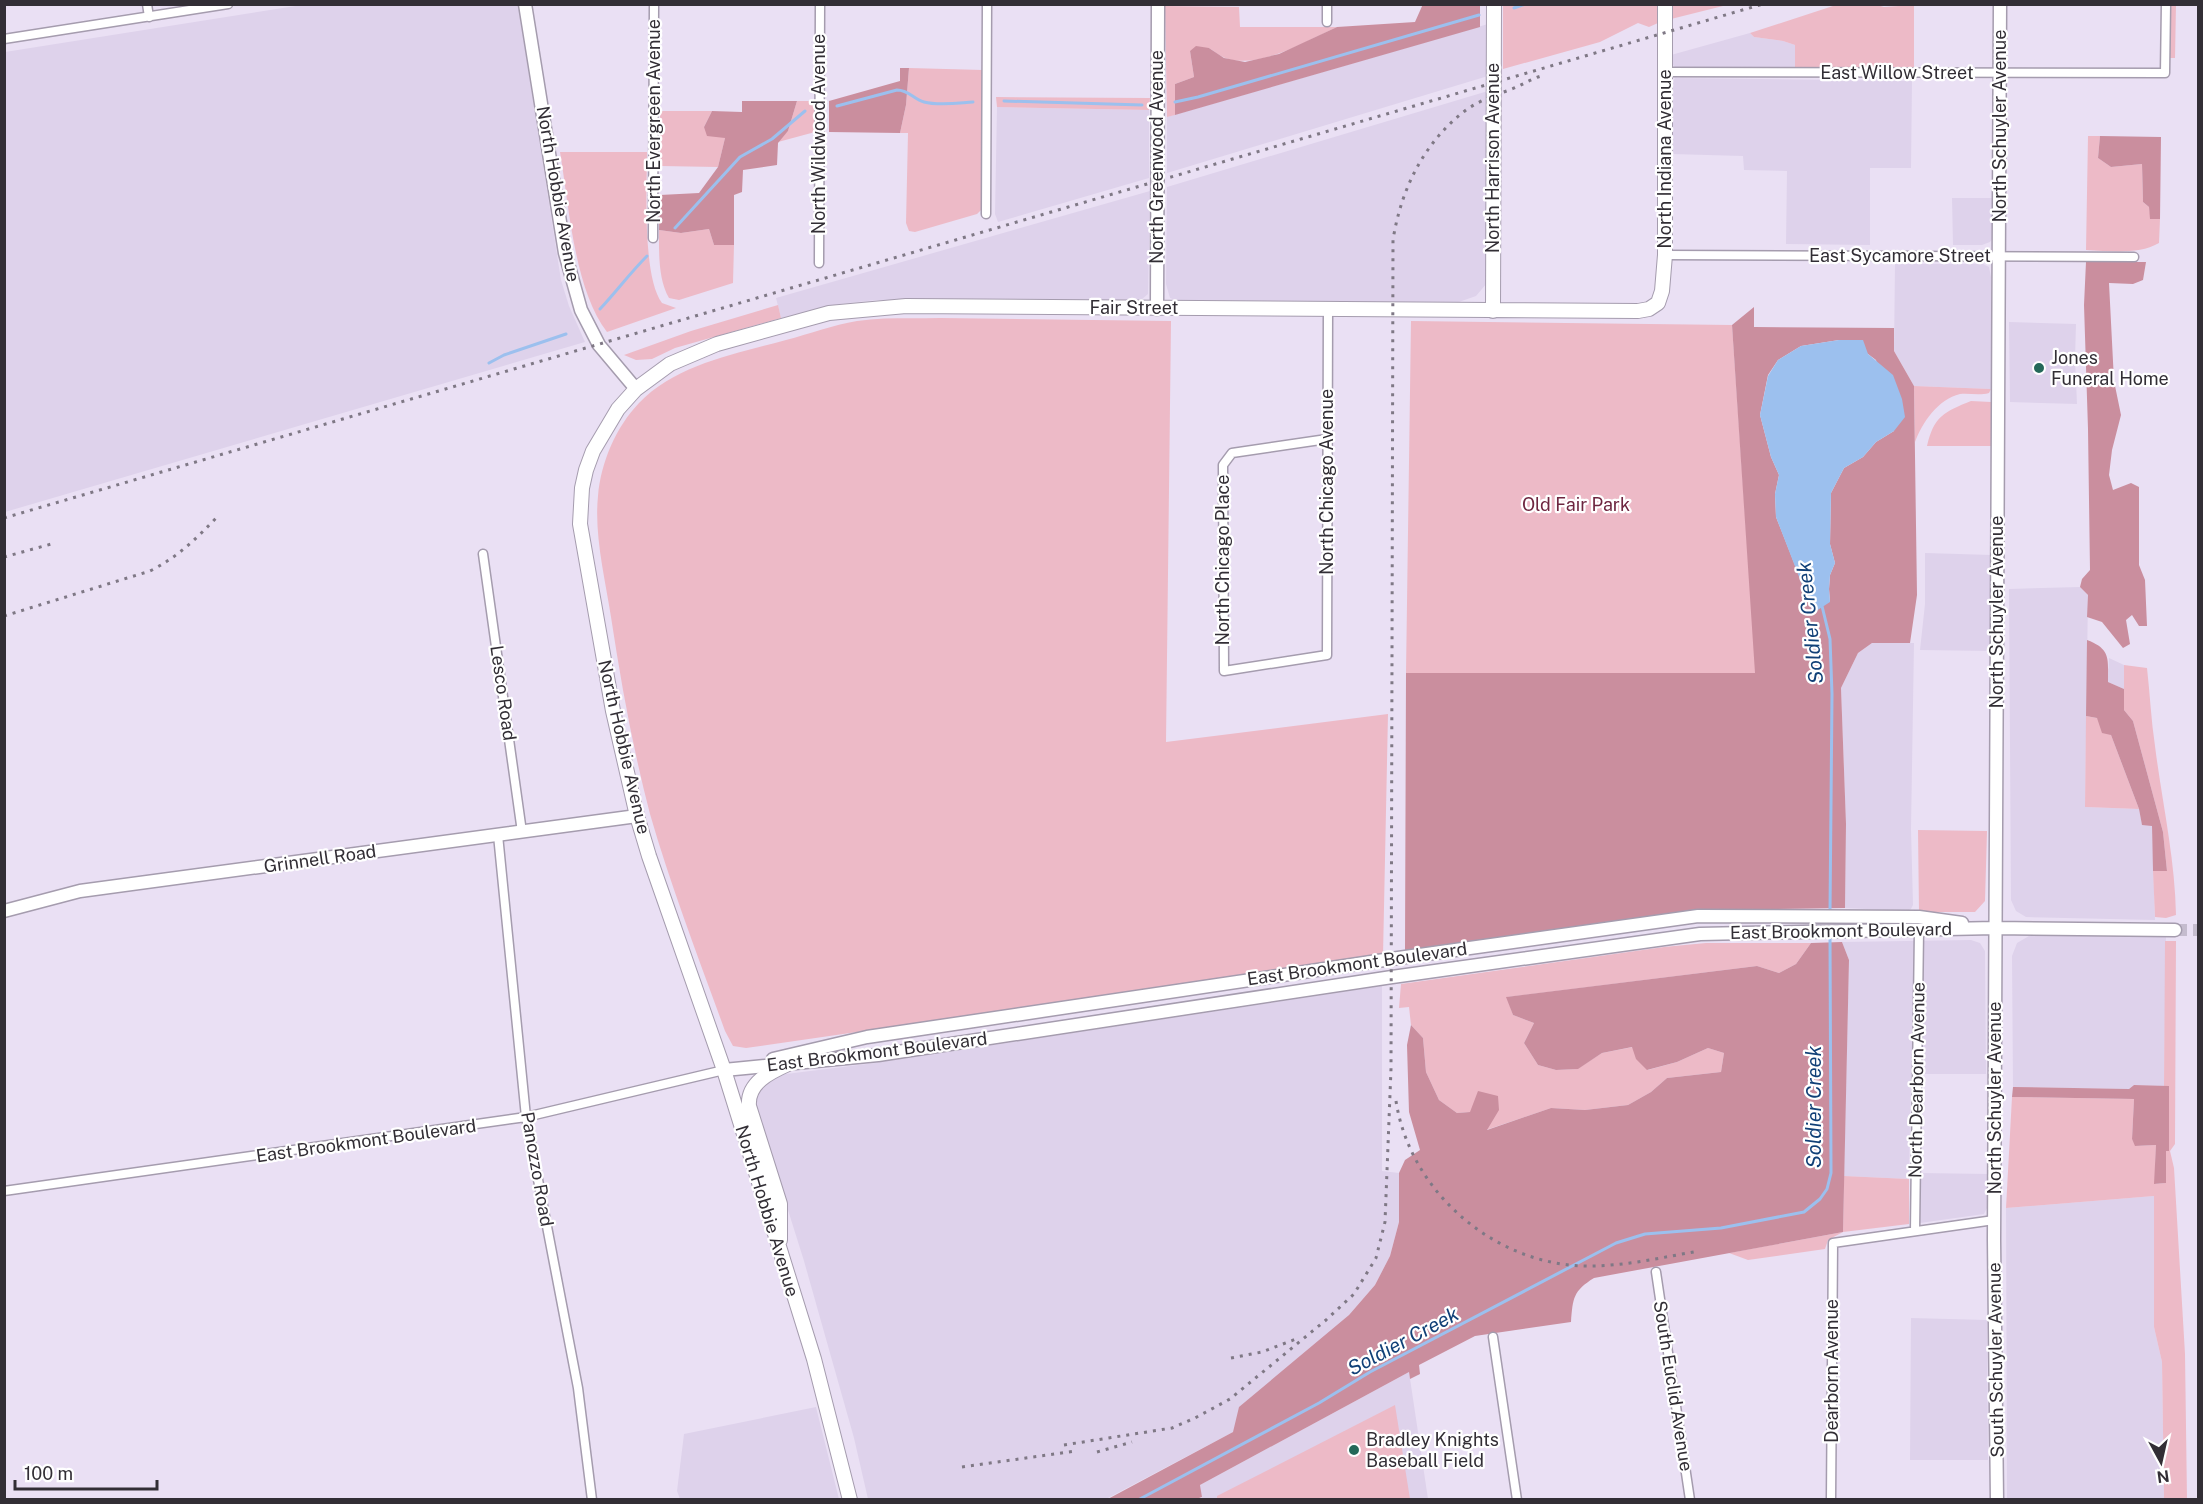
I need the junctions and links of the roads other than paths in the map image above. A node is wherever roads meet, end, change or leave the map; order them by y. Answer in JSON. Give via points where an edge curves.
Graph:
{"nodes":[{"id":1,"x":147,"y":4,"type":"edge"},
{"id":2,"x":228,"y":4,"type":"edge"},
{"id":3,"x":525,"y":4,"type":"edge"},
{"id":4,"x":654,"y":4,"type":"edge"},
{"id":5,"x":820,"y":4,"type":"edge"},
{"id":6,"x":987,"y":4,"type":"edge"},
{"id":7,"x":1158,"y":4,"type":"edge"},
{"id":8,"x":1328,"y":4,"type":"edge"},
{"id":9,"x":1494,"y":4,"type":"edge"},
{"id":10,"x":1665,"y":4,"type":"edge"},
{"id":11,"x":2000,"y":4,"type":"edge"},
{"id":12,"x":2166,"y":4,"type":"edge"},
{"id":13,"x":149,"y":16,"type":"junction"},
{"id":14,"x":1328,"y":22,"type":"dead end"},
{"id":15,"x":4,"y":39,"type":"edge"},
{"id":16,"x":1665,"y":72,"type":"junction"},
{"id":17,"x":2000,"y":74,"type":"junction"},
{"id":18,"x":986,"y":214,"type":"dead end"},
{"id":19,"x":653,"y":238,"type":"dead end"},
{"id":20,"x":1665,"y":255,"type":"junction"},
{"id":21,"x":1999,"y":256,"type":"junction"},
{"id":22,"x":2134,"y":257,"type":"dead end"},
{"id":23,"x":819,"y":263,"type":"dead end"},
{"id":24,"x":1328,"y":308,"type":"junction"},
{"id":25,"x":1156,"y":309,"type":"junction"},
{"id":26,"x":1649,"y":309,"type":"joint"},
{"id":27,"x":1493,"y":311,"type":"junction"},
{"id":28,"x":636,"y":389,"type":"junction"},
{"id":29,"x":1327,"y":439,"type":"junction"},
{"id":30,"x":483,"y":554,"type":"dead end"},
{"id":31,"x":1224,"y":671,"type":"joint"},
{"id":32,"x":638,"y":816,"type":"junction"},
{"id":33,"x":522,"y":832,"type":"junction"},
{"id":34,"x":498,"y":835,"type":"junction"},
{"id":35,"x":4,"y":911,"type":"edge"},
{"id":36,"x":1995,"y":928,"type":"junction"},
{"id":37,"x":1919,"y":930,"type":"junction"},
{"id":38,"x":2175,"y":930,"type":"tunnel mouth"},
{"id":39,"x":788,"y":1064,"type":"junction"},
{"id":40,"x":723,"y":1070,"type":"junction"},
{"id":41,"x":526,"y":1118,"type":"junction"},
{"id":42,"x":4,"y":1191,"type":"edge"},
{"id":43,"x":1995,"y":1220,"type":"junction"},
{"id":44,"x":1915,"y":1231,"type":"junction"},
{"id":45,"x":780,"y":1251,"type":"junction"},
{"id":46,"x":1656,"y":1272,"type":"dead end"},
{"id":47,"x":1493,"y":1337,"type":"dead end"},
{"id":48,"x":592,"y":1500,"type":"edge"},
{"id":49,"x":850,"y":1500,"type":"edge"},
{"id":50,"x":1517,"y":1500,"type":"edge"},
{"id":51,"x":1690,"y":1500,"type":"edge"},
{"id":52,"x":1831,"y":1500,"type":"edge"},
{"id":53,"x":1997,"y":1500,"type":"edge"}],
"edges":[{"from":1,"to":13,"type":"street"},
{"from":2,"to":13,"type":"street"},
{"from":3,"to":28,"type":"main road","name":"North Hobbie Avenue","via":[[565,253],[581,310],[603,350]]},
{"from":4,"to":19,"type":"street","name":"North Evergreen Avenue"},
{"from":5,"to":23,"type":"street","name":"North Wildwood Avenue"},
{"from":6,"to":18,"type":"street"},
{"from":7,"to":25,"type":"main road","name":"North Greenwood Avenue"},
{"from":8,"to":14,"type":"street"},
{"from":9,"to":27,"type":"main road","name":"North Harrison Avenue"},
{"from":10,"to":16,"type":"main road","name":"North Indiana Avenue"},
{"from":11,"to":17,"type":"main road","name":"North Schuyler Avenue"},
{"from":12,"to":17,"type":"street","name":"East Willow Street","via":[[2165,73]]},
{"from":13,"to":15,"type":"street"},
{"from":16,"to":17,"type":"street","name":"East Willow Street"},
{"from":16,"to":20,"type":"main road","name":"North Indiana Avenue"},
{"from":17,"to":21,"type":"main road","name":"North Schuyler Avenue"},
{"from":20,"to":21,"type":"street","name":"East Sycamore Street"},
{"from":20,"to":26,"type":"main road","name":"North Indiana Avenue","via":[[1662,291],[1658,303]]},
{"from":21,"to":22,"type":"street","name":"East Sycamore Street"},
{"from":21,"to":36,"type":"main road","name":"North Schuyler Avenue"},
{"from":24,"to":25,"type":"main road","name":"Fair Street"},
{"from":24,"to":27,"type":"main road","name":"Fair Street"},
{"from":24,"to":29,"type":"street","name":"North Chicago Avenue"},
{"from":25,"to":28,"type":"main road","name":"Fair Street","via":[[906,306],[829,313],[717,344],[670,364]]},
{"from":26,"to":27,"type":"main road","name":"Fair Street"},
{"from":28,"to":32,"type":"main road","name":"North Hobbie Avenue","via":[[618,409],[593,451],[586,470],[580,514],[613,714]]},
{"from":29,"to":31,"type":"street","name":"North Chicago Place","via":[[1232,453],[1223,465]]},
{"from":29,"to":31,"type":"street","name":"North Chicago Avenue","via":[[1327,655]]},
{"from":30,"to":33,"type":"street","name":"Lesco Road"},
{"from":32,"to":33,"type":"main road","name":"Grinnell Road"},
{"from":32,"to":40,"type":"main road","name":"North Hobbie Avenue"},
{"from":33,"to":34,"type":"main road","name":"Grinnell Road"},
{"from":34,"to":35,"type":"main road","name":"Grinnell Road","via":[[80,891]]},
{"from":34,"to":41,"type":"street","name":"Panozzo Road"},
{"from":36,"to":37,"type":"main road","name":"East Brookmont Boulevard"},
{"from":36,"to":38,"type":"main road","name":"East Brookmont Boulevard"},
{"from":36,"to":40,"type":"main road","name":"East Brookmont Boulevard","via":[[1919,917],[1698,916],[867,1037]]},
{"from":36,"to":43,"type":"main road","name":"North Schuyler Avenue"},
{"from":37,"to":39,"type":"main road","name":"East Brookmont Boulevard","via":[[1700,934],[878,1055]]},
{"from":37,"to":44,"type":"street","name":"North Dearborn Avenue"},
{"from":39,"to":40,"type":"main road","name":"East Brookmont Boulevard"},
{"from":39,"to":45,"type":"main road","via":[[766,1074],[748,1098],[780,1204]]},
{"from":40,"to":41,"type":"street","name":"East Brookmont Boulevard"},
{"from":40,"to":45,"type":"main road","name":"North Hobbie Avenue"},
{"from":41,"to":42,"type":"street","name":"East Brookmont Boulevard"},
{"from":41,"to":48,"type":"street","name":"Panozzo Road","via":[[578,1388]]},
{"from":43,"to":44,"type":"street"},
{"from":43,"to":53,"type":"main road","name":"South Schuyler Avenue"},
{"from":44,"to":52,"type":"street","name":"Dearborn Avenue","via":[[1833,1243]]},
{"from":45,"to":49,"type":"main road","name":"North Hobbie Avenue","via":[[814,1359]]},
{"from":46,"to":51,"type":"street","name":"South Euclid Avenue"},
{"from":47,"to":50,"type":"street"}]}
